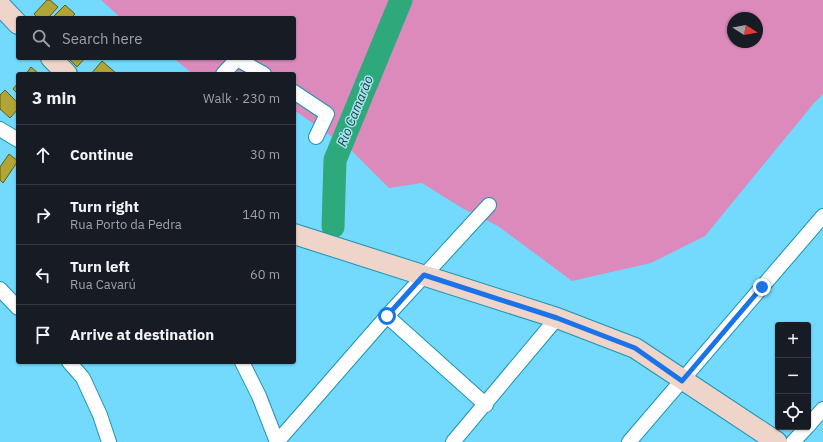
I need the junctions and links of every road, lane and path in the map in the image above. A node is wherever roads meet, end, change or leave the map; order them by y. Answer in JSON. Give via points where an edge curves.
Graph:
{"nodes":[{"id":1,"x":0,"y":6,"type":"edge"},
{"id":2,"x":16,"y":22,"type":"edge"},
{"id":3,"x":53,"y":60,"type":"edge"},
{"id":4,"x":236,"y":60,"type":"edge"},
{"id":5,"x":239,"y":60,"type":"edge"},
{"id":6,"x":65,"y":72,"type":"edge"},
{"id":7,"x":225,"y":72,"type":"edge"},
{"id":8,"x":260,"y":72,"type":"edge"},
{"id":9,"x":296,"y":93,"type":"edge"},
{"id":10,"x":0,"y":129,"type":"edge"},
{"id":11,"x":316,"y":137,"type":"dead end"},
{"id":12,"x":16,"y":139,"type":"edge"},
{"id":13,"x":489,"y":205,"type":"dead end"},
{"id":14,"x":823,"y":216,"type":"edge"},
{"id":15,"x":296,"y":235,"type":"edge"},
{"id":16,"x":424,"y":275,"type":"junction"},
{"id":17,"x":0,"y":289,"type":"edge"},
{"id":18,"x":16,"y":306,"type":"edge"},
{"id":19,"x":387,"y":316,"type":"junction"},
{"id":20,"x":557,"y":318,"type":"junction"},
{"id":21,"x":71,"y":364,"type":"edge"},
{"id":22,"x":243,"y":364,"type":"edge"},
{"id":23,"x":682,"y":381,"type":"junction"},
{"id":24,"x":486,"y":405,"type":"junction"},
{"id":25,"x":823,"y":410,"type":"edge"},
{"id":26,"x":811,"y":422,"type":"edge"},
{"id":27,"x":804,"y":430,"type":"edge"},
{"id":28,"x":109,"y":442,"type":"edge"},
{"id":29,"x":277,"y":442,"type":"edge"},
{"id":30,"x":453,"y":442,"type":"edge"},
{"id":31,"x":629,"y":442,"type":"edge"},
{"id":32,"x":777,"y":442,"type":"edge"},
{"id":33,"x":793,"y":442,"type":"edge"}],
"edges":[{"from":1,"to":2,"type":"main road"},
{"from":3,"to":6,"type":"main road"},
{"from":4,"to":7,"type":"street"},
{"from":5,"to":8,"type":"street"},
{"from":9,"to":11,"type":"street","via":[[327,114]]},
{"from":10,"to":12,"type":"street"},
{"from":13,"to":16,"type":"street"},
{"from":14,"to":23,"type":"street"},
{"from":15,"to":16,"type":"main road"},
{"from":16,"to":19,"type":"street"},
{"from":16,"to":20,"type":"main road"},
{"from":17,"to":18,"type":"street"},
{"from":19,"to":24,"type":"street"},
{"from":19,"to":29,"type":"street"},
{"from":20,"to":23,"type":"main road","via":[[635,348]]},
{"from":20,"to":24,"type":"street"},
{"from":21,"to":28,"type":"street","via":[[83,378]]},
{"from":22,"to":29,"type":"street"},
{"from":23,"to":31,"type":"street"},
{"from":23,"to":32,"type":"main road"},
{"from":24,"to":30,"type":"street"},
{"from":25,"to":26,"type":"street"},
{"from":27,"to":33,"type":"street"}]}
